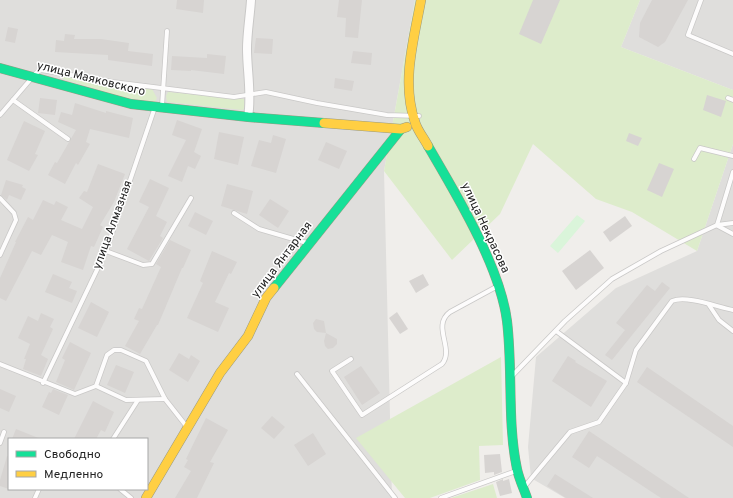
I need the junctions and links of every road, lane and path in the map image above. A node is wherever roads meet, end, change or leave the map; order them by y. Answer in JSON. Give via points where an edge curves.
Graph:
{"nodes":[{"id":1,"x":251,"y":0,"type":"edge"},
{"id":2,"x":421,"y":0,"type":"edge"},
{"id":3,"x":701,"y":0,"type":"edge"},
{"id":4,"x":167,"y":31,"type":"dead end"},
{"id":5,"x":733,"y":54,"type":"edge"},
{"id":6,"x":0,"y":68,"type":"edge"},
{"id":7,"x":32,"y":77,"type":"junction"},
{"id":8,"x":162,"y":88,"type":"junction"},
{"id":9,"x":249,"y":94,"type":"junction"},
{"id":10,"x":728,"y":98,"type":"dead end"},
{"id":11,"x":13,"y":100,"type":"junction"},
{"id":12,"x":733,"y":100,"type":"edge"},
{"id":13,"x":158,"y":107,"type":"junction"},
{"id":14,"x":0,"y":115,"type":"edge"},
{"id":15,"x":248,"y":117,"type":"junction"},
{"id":16,"x":416,"y":118,"type":"junction"},
{"id":17,"x":402,"y":129,"type":"junction"},
{"id":18,"x":68,"y":139,"type":"dead end"},
{"id":19,"x":733,"y":156,"type":"edge"},
{"id":20,"x":694,"y":159,"type":"dead end"},
{"id":21,"x":733,"y":172,"type":"edge"},
{"id":22,"x":0,"y":198,"type":"edge"},
{"id":23,"x":191,"y":198,"type":"dead end"},
{"id":24,"x":234,"y":213,"type":"dead end"},
{"id":25,"x":733,"y":223,"type":"edge"},
{"id":26,"x":717,"y":225,"type":"junction"},
{"id":27,"x":733,"y":234,"type":"edge"},
{"id":28,"x":309,"y":243,"type":"junction"},
{"id":29,"x":106,"y":251,"type":"junction"},
{"id":30,"x":0,"y":255,"type":"edge"},
{"id":31,"x":498,"y":286,"type":"junction"},
{"id":32,"x":708,"y":304,"type":"junction"},
{"id":33,"x":733,"y":310,"type":"edge"},
{"id":34,"x":556,"y":331,"type":"junction"},
{"id":35,"x":733,"y":331,"type":"edge"},
{"id":36,"x":352,"y":359,"type":"dead end"},
{"id":37,"x":0,"y":364,"type":"edge"},
{"id":38,"x":297,"y":374,"type":"dead end"},
{"id":39,"x":511,"y":378,"type":"junction"},
{"id":40,"x":43,"y":383,"type":"junction"},
{"id":41,"x":626,"y":383,"type":"junction"},
{"id":42,"x":96,"y":386,"type":"junction"},
{"id":43,"x":165,"y":399,"type":"junction"},
{"id":44,"x":138,"y":400,"type":"junction"},
{"id":45,"x":188,"y":429,"type":"junction"},
{"id":46,"x":4,"y":432,"type":"dead end"},
{"id":47,"x":114,"y":438,"type":"edge"},
{"id":48,"x":0,"y":443,"type":"edge"},
{"id":49,"x":517,"y":470,"type":"junction"},
{"id":50,"x":524,"y":488,"type":"junction"},
{"id":51,"x":121,"y":490,"type":"edge"},
{"id":52,"x":131,"y":498,"type":"edge"},
{"id":53,"x":146,"y":498,"type":"edge"},
{"id":54,"x":395,"y":498,"type":"edge"},
{"id":55,"x":441,"y":498,"type":"edge"},
{"id":56,"x":527,"y":498,"type":"edge"}],
"edges":[{"from":1,"to":9,"type":"street","via":[[247,47]]},
{"from":2,"to":16,"type":"street","name":"улица Некрасова","via":[[408,79],[408,98]]},
{"from":3,"to":5,"type":"lane","via":[[688,35]]},
{"from":4,"to":8,"type":"lane","name":"улица Алмазная"},
{"from":6,"to":7,"type":"street","name":"улица Маяковского"},
{"from":7,"to":8,"type":"lane","via":[[42,70]]},
{"from":7,"to":11,"type":"lane"},
{"from":7,"to":13,"type":"street","name":"улица Маяковского","via":[[131,104]]},
{"from":8,"to":9,"type":"lane","via":[[234,97]]},
{"from":8,"to":13,"type":"lane","name":"улица Алмазная"},
{"from":9,"to":15,"type":"street"},
{"from":9,"to":16,"type":"lane","via":[[266,92],[317,103]]},
{"from":10,"to":12,"type":"lane"},
{"from":11,"to":14,"type":"lane"},
{"from":11,"to":18,"type":"lane"},
{"from":13,"to":15,"type":"street","name":"улица Маяковского"},
{"from":13,"to":29,"type":"lane","name":"улица Алмазная"},
{"from":15,"to":17,"type":"street","name":"улица Маяковского"},
{"from":16,"to":17,"type":"street","name":"улица Маяковского"},
{"from":16,"to":31,"type":"street","name":"улица Некрасова","via":[[458,197]]},
{"from":17,"to":28,"type":"street","name":"улица Янтарная"},
{"from":19,"to":20,"type":"lane","via":[[700,148]]},
{"from":21,"to":26,"type":"lane"},
{"from":22,"to":30,"type":"lane","via":[[14,213],[16,220]]},
{"from":23,"to":29,"type":"lane","via":[[152,264],[143,265]]},
{"from":24,"to":28,"type":"lane","via":[[259,229]]},
{"from":25,"to":26,"type":"lane"},
{"from":26,"to":27,"type":"lane"},
{"from":26,"to":34,"type":"lane","via":[[627,269],[600,288]]},
{"from":28,"to":45,"type":"street","name":"улица Янтарная","via":[[266,298],[248,336],[220,373]]},
{"from":29,"to":40,"type":"lane","name":"улица Алмазная"},
{"from":31,"to":36,"type":"lane","via":[[444,317],[442,328],[446,354],[442,364],[362,415],[332,371]]},
{"from":31,"to":39,"type":"street","name":"улица Некрасова","via":[[507,322]]},
{"from":32,"to":33,"type":"lane"},
{"from":32,"to":35,"type":"lane","via":[[719,320]]},
{"from":32,"to":41,"type":"lane","via":[[682,299],[670,302],[636,350]]},
{"from":34,"to":39,"type":"lane"},
{"from":34,"to":41,"type":"lane"},
{"from":37,"to":40,"type":"lane"},
{"from":38,"to":54,"type":"lane"},
{"from":39,"to":49,"type":"street","name":"улица Некрасова","via":[[512,428]]},
{"from":40,"to":42,"type":"lane","via":[[73,394]]},
{"from":41,"to":50,"type":"lane","via":[[599,422],[570,432]]},
{"from":42,"to":43,"type":"lane","via":[[107,355],[114,350],[121,350],[137,355],[149,363]]},
{"from":42,"to":44,"type":"lane","via":[[119,398]]},
{"from":43,"to":44,"type":"lane"},
{"from":43,"to":45,"type":"lane"},
{"from":44,"to":47,"type":"lane"},
{"from":45,"to":53,"type":"street","name":"улица Янтарная"},
{"from":46,"to":48,"type":"lane"},
{"from":49,"to":50,"type":"street","name":"улица Некрасова"},
{"from":49,"to":55,"type":"lane"},
{"from":50,"to":56,"type":"street","name":"улица Некрасова"},
{"from":51,"to":52,"type":"lane"}]}
